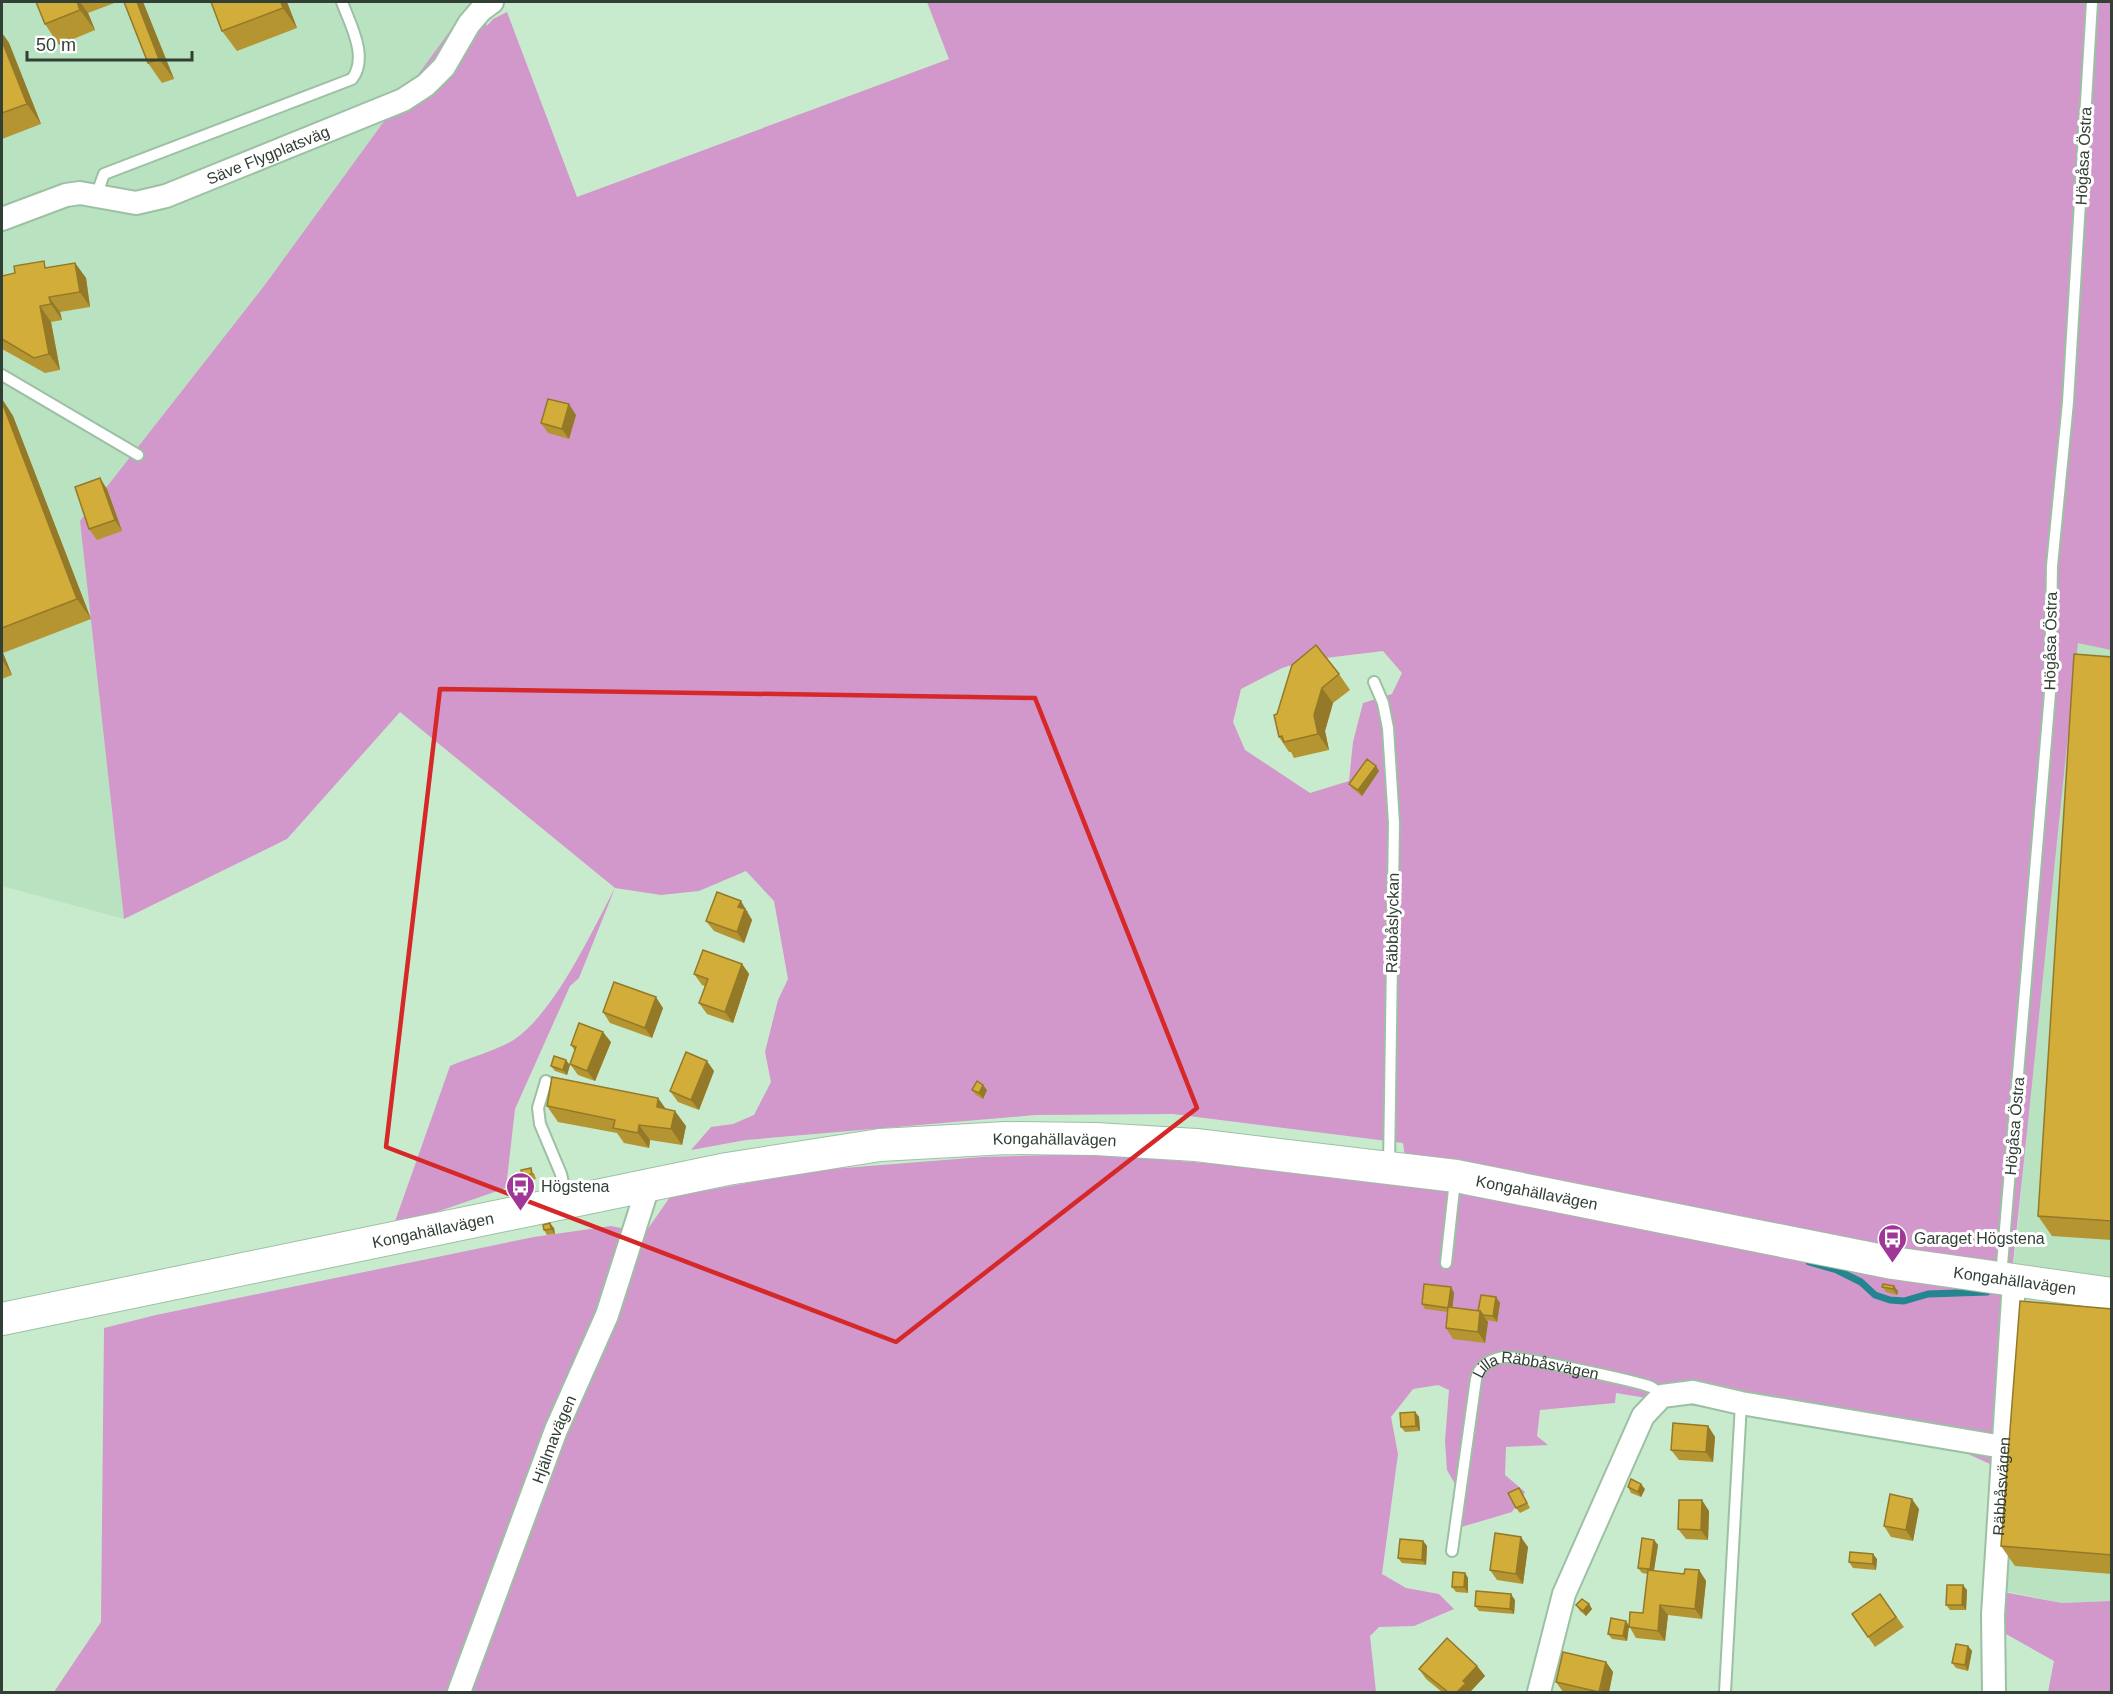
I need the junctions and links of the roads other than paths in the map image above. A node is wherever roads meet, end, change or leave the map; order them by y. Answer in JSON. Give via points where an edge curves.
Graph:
{"nodes":[{"id":1,"x":342,"y":2,"type":"edge"},
{"id":2,"x":492,"y":2,"type":"edge"},
{"id":3,"x":2092,"y":2,"type":"edge"},
{"id":4,"x":96,"y":196,"type":"junction"},
{"id":5,"x":2,"y":219,"type":"edge"},
{"id":6,"x":2,"y":375,"type":"edge"},
{"id":7,"x":138,"y":455,"type":"dead end"},
{"id":8,"x":1374,"y":682,"type":"dead end"},
{"id":9,"x":546,"y":1081,"type":"dead end"},
{"id":10,"x":1389,"y":1166,"type":"junction"},
{"id":11,"x":1456,"y":1176,"type":"junction"},
{"id":12,"x":643,"y":1185,"type":"junction"},
{"id":13,"x":567,"y":1201,"type":"junction"},
{"id":14,"x":1446,"y":1263,"type":"dead end"},
{"id":15,"x":2007,"y":1281,"type":"junction"},
{"id":16,"x":2112,"y":1294,"type":"edge"},
{"id":17,"x":2,"y":1318,"type":"edge"},
{"id":18,"x":1662,"y":1396,"type":"junction"},
{"id":19,"x":1741,"y":1403,"type":"junction"},
{"id":20,"x":2003,"y":1447,"type":"junction"},
{"id":21,"x":1452,"y":1551,"type":"dead end"},
{"id":22,"x":459,"y":1692,"type":"edge"},
{"id":23,"x":1539,"y":1692,"type":"edge"},
{"id":24,"x":1725,"y":1692,"type":"edge"},
{"id":25,"x":1994,"y":1692,"type":"edge"}],
"edges":[{"from":1,"to":4,"type":"lane","via":[[357,45],[359,61],[352,78],[104,174]]},
{"from":2,"to":4,"type":"street","name":"Säve Flygplatsväg","via":[[469,24],[444,67],[403,100],[166,196],[136,202]]},
{"from":3,"to":15,"type":"lane","name":"Högåsa Östra","via":[[2068,402],[2052,566],[2050,693]]},
{"from":4,"to":5,"type":"street","name":"Säve Flygplatsväg","via":[[66,195]]},
{"from":6,"to":7,"type":"lane"},
{"from":8,"to":10,"type":"lane","name":"Räbbåslyckan","via":[[1388,728],[1394,823]]},
{"from":9,"to":13,"type":"lane","via":[[538,1108],[540,1124],[561,1174]]},
{"from":10,"to":11,"type":"street","name":"Kongahällavägen"},
{"from":10,"to":12,"type":"street","name":"Kongahällavägen","via":[[1196,1146],[1006,1138],[880,1145]]},
{"from":11,"to":14,"type":"lane"},
{"from":11,"to":15,"type":"street","name":"Kongahällavägen","via":[[1862,1257]]},
{"from":12,"to":13,"type":"street","name":"Kongahällavägen"},
{"from":12,"to":22,"type":"street","name":"Hjälmavägen","via":[[645,1196],[607,1315],[556,1430]]},
{"from":13,"to":17,"type":"street","name":"Kongahällavägen"},
{"from":15,"to":16,"type":"street","name":"Kongahällavägen"},
{"from":15,"to":20,"type":"street","name":"Räbbåsvägen"},
{"from":18,"to":19,"type":"street","via":[[1693,1392]]},
{"from":18,"to":21,"type":"lane","name":"Lilla Räbbåsvägen","via":[[1653,1388],[1628,1381],[1526,1360],[1505,1357],[1483,1365],[1476,1379]]},
{"from":18,"to":23,"type":"street","via":[[1643,1416],[1564,1594]]},
{"from":19,"to":20,"type":"street"},
{"from":19,"to":24,"type":"lane"},
{"from":20,"to":25,"type":"street","name":"Räbbåsvägen","via":[[1993,1615]]}]}
